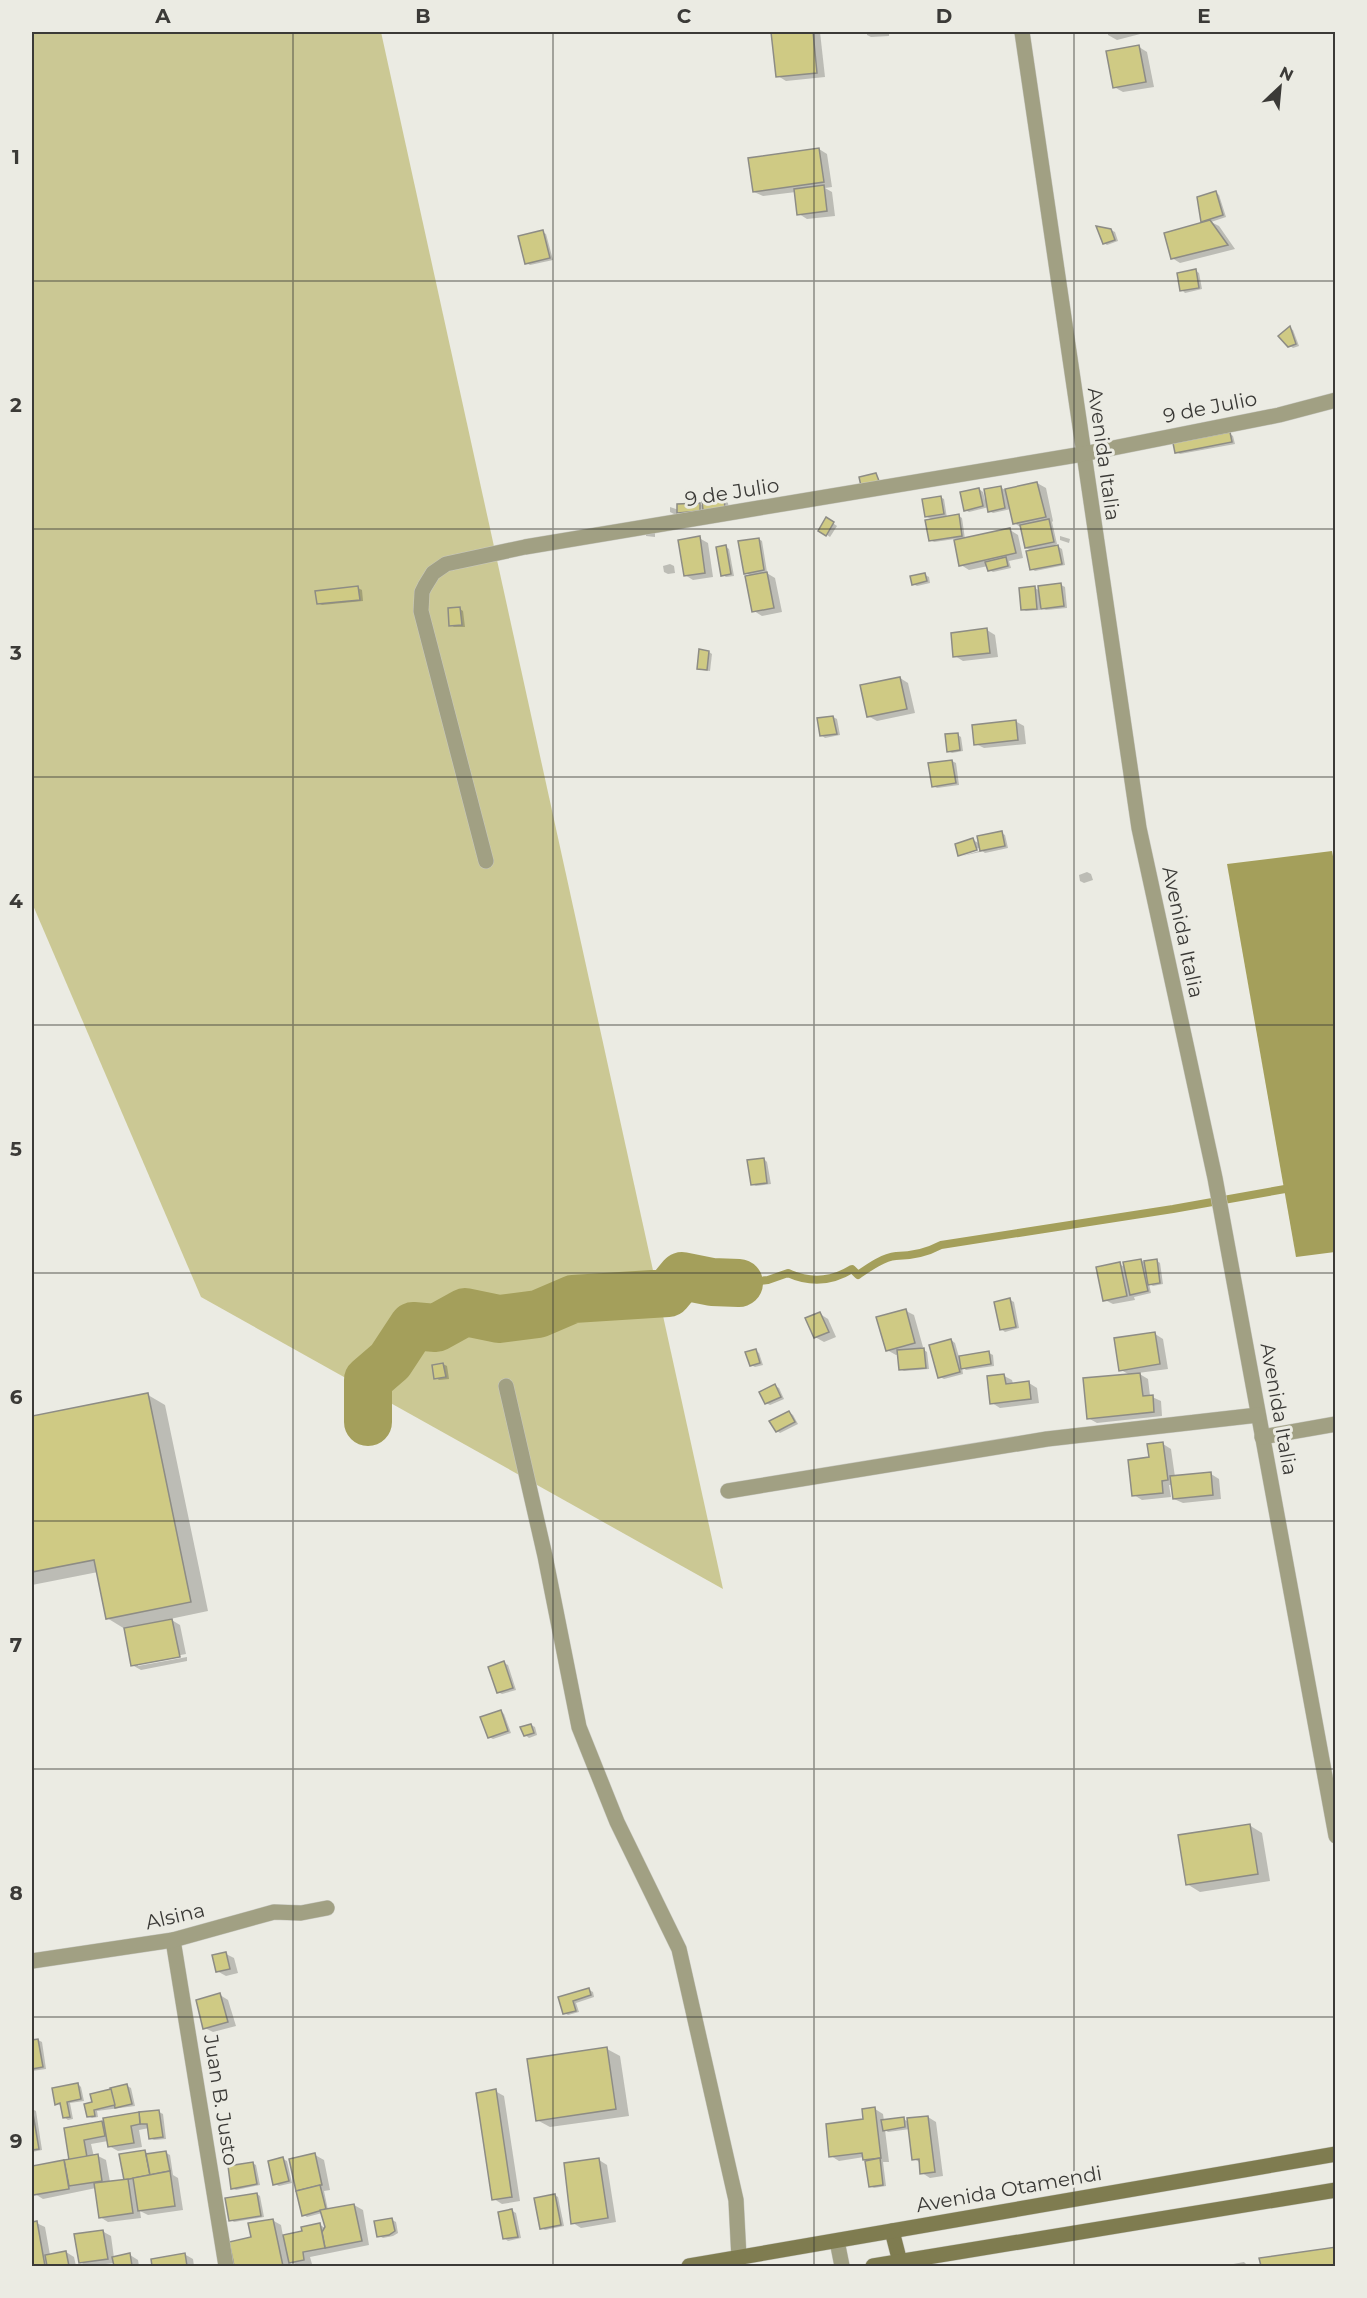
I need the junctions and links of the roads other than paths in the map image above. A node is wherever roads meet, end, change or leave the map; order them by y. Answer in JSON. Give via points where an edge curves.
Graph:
{"nodes":[{"id":1,"x":1022,"y":32,"type":"edge"},
{"id":2,"x":1335,"y":400,"type":"edge"},
{"id":3,"x":1083,"y":454,"type":"junction"},
{"id":4,"x":486,"y":861,"type":"dead end"},
{"id":5,"x":506,"y":1386,"type":"dead end"},
{"id":6,"x":1258,"y":1415,"type":"junction"},
{"id":7,"x":1335,"y":1424,"type":"edge"},
{"id":8,"x":1262,"y":1437,"type":"junction"},
{"id":9,"x":728,"y":1491,"type":"dead end"},
{"id":10,"x":1335,"y":1836,"type":"edge"},
{"id":11,"x":327,"y":1908,"type":"dead end"},
{"id":12,"x":173,"y":1940,"type":"junction"},
{"id":13,"x":32,"y":1960,"type":"edge"},
{"id":14,"x":1335,"y":2154,"type":"edge"},
{"id":15,"x":1335,"y":2190,"type":"edge"},
{"id":16,"x":892,"y":2231,"type":"junction"},
{"id":17,"x":837,"y":2241,"type":"junction"},
{"id":18,"x":739,"y":2258,"type":"junction"},
{"id":19,"x":900,"y":2262,"type":"junction"},
{"id":20,"x":226,"y":2266,"type":"edge"},
{"id":21,"x":689,"y":2266,"type":"edge"},
{"id":22,"x":842,"y":2266,"type":"edge"},
{"id":23,"x":876,"y":2266,"type":"edge"}],
"edges":[{"from":1,"to":3,"type":"street","name":"Avenida Italia"},
{"from":2,"to":3,"type":"street","name":"9 de Julio"},
{"from":3,"to":4,"type":"street","name":"9 de Julio","via":[[525,548],[440,568],[422,592],[421,611]]},
{"from":3,"to":6,"type":"street","name":"Avenida Italia","via":[[1139,828],[1215,1178]]},
{"from":5,"to":18,"type":"street","via":[[579,1727],[617,1822],[679,1949],[736,2200]]},
{"from":6,"to":8,"type":"street","name":"Avenida Italia"},
{"from":6,"to":9,"type":"street","via":[[1047,1440]]},
{"from":7,"to":8,"type":"street"},
{"from":8,"to":10,"type":"street","name":"Avenida Italia"},
{"from":11,"to":12,"type":"street","name":"Alsina","via":[[301,1913],[274,1912]]},
{"from":12,"to":13,"type":"street","name":"Alsina"},
{"from":12,"to":20,"type":"street","name":"Juan B. Justo"},
{"from":14,"to":16,"type":"main road","name":"Avenida Otamendi"},
{"from":15,"to":19,"type":"main road"},
{"from":16,"to":17,"type":"main road","name":"Avenida Otamendi"},
{"from":16,"to":19,"type":"main road"},
{"from":17,"to":18,"type":"main road","name":"Avenida Otamendi"},
{"from":17,"to":22,"type":"street"},
{"from":18,"to":21,"type":"main road","name":"Avenida Otamendi"},
{"from":19,"to":23,"type":"main road"}]}
